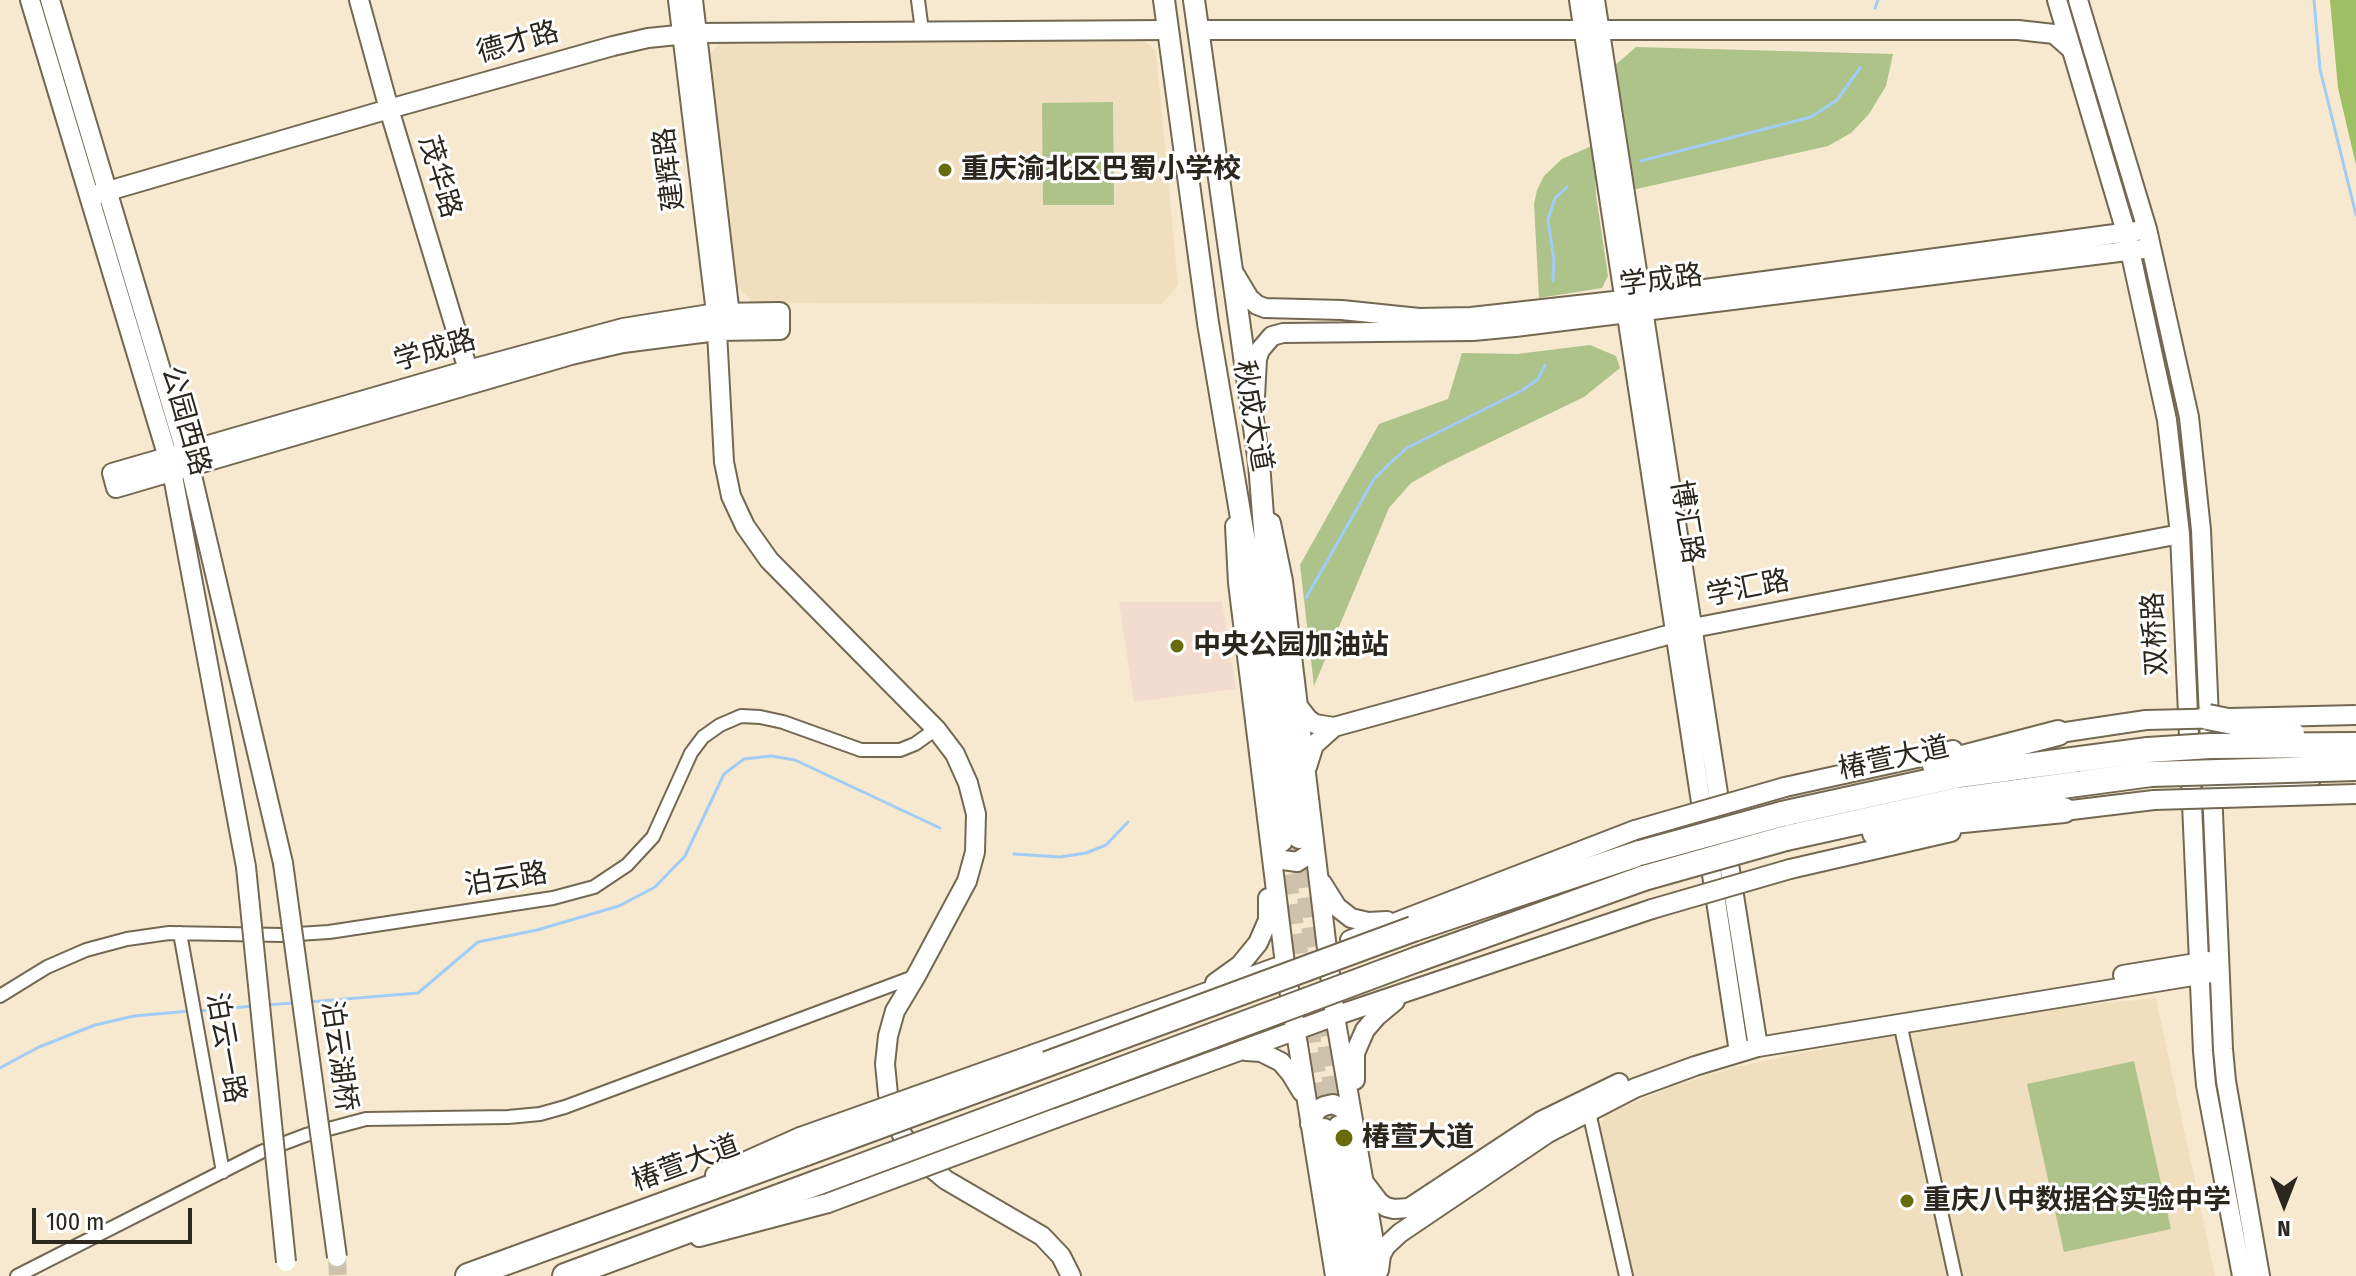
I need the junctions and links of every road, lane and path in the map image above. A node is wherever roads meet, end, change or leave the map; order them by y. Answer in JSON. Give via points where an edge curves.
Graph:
{"nodes":[{"id":1,"x":30,"y":0,"type":"edge"},
{"id":2,"x":50,"y":0,"type":"edge"},
{"id":3,"x":359,"y":0,"type":"edge"},
{"id":4,"x":678,"y":0,"type":"edge"},
{"id":5,"x":693,"y":0,"type":"edge"},
{"id":6,"x":918,"y":0,"type":"edge"},
{"id":7,"x":1164,"y":0,"type":"edge"},
{"id":8,"x":1194,"y":0,"type":"edge"},
{"id":9,"x":1579,"y":0,"type":"edge"},
{"id":10,"x":1595,"y":0,"type":"edge"},
{"id":11,"x":2054,"y":0,"type":"edge"},
{"id":12,"x":2078,"y":0,"type":"edge"},
{"id":13,"x":1167,"y":30,"type":"junction"},
{"id":14,"x":1198,"y":30,"type":"junction"},
{"id":15,"x":1592,"y":30,"type":"junction"},
{"id":16,"x":2018,"y":30,"type":"junction"},
{"id":17,"x":922,"y":31,"type":"junction"},
{"id":18,"x":690,"y":34,"type":"junction"},
{"id":19,"x":2071,"y":49,"type":"junction"},
{"id":20,"x":389,"y":109,"type":"junction"},
{"id":21,"x":99,"y":194,"type":"junction"},
{"id":22,"x":2147,"y":229,"type":"junction"},
{"id":23,"x":2129,"y":242,"type":"junction"},
{"id":24,"x":2152,"y":248,"type":"junction"},
{"id":25,"x":1231,"y":269,"type":"junction"},
{"id":26,"x":1644,"y":304,"type":"junction"},
{"id":27,"x":1624,"y":307,"type":"junction"},
{"id":28,"x":780,"y":321,"type":"dead end"},
{"id":29,"x":724,"y":322,"type":"junction"},
{"id":30,"x":468,"y":370,"type":"junction"},
{"id":31,"x":1254,"y":427,"type":"junction"},
{"id":32,"x":1231,"y":459,"type":"junction"},
{"id":33,"x":179,"y":462,"type":"junction"},
{"id":34,"x":1259,"y":463,"type":"junction"},
{"id":35,"x":114,"y":481,"type":"dead end"},
{"id":36,"x":2180,"y":534,"type":"junction"},
{"id":37,"x":1684,"y":630,"type":"junction"},
{"id":38,"x":1297,"y":704,"type":"junction"},
{"id":39,"x":2356,"y":715,"type":"edge"},
{"id":40,"x":2208,"y":717,"type":"junction"},
{"id":41,"x":1334,"y":727,"type":"junction"},
{"id":42,"x":936,"y":729,"type":"junction"},
{"id":43,"x":2058,"y":733,"type":"joint"},
{"id":44,"x":2350,"y":756,"type":"edge"},
{"id":45,"x":1305,"y":774,"type":"junction"},
{"id":46,"x":2356,"y":794,"type":"edge"},
{"id":47,"x":2214,"y":797,"type":"junction"},
{"id":48,"x":2064,"y":810,"type":"joint"},
{"id":49,"x":1267,"y":816,"type":"junction"},
{"id":50,"x":1785,"y":826,"type":"junction"},
{"id":51,"x":1738,"y":839,"type":"junction"},
{"id":52,"x":1291,"y":842,"type":"junction"},
{"id":53,"x":1637,"y":842,"type":"junction"},
{"id":54,"x":283,"y":863,"type":"joint"},
{"id":55,"x":1317,"y":869,"type":"junction"},
{"id":56,"x":1409,"y":924,"type":"junction"},
{"id":57,"x":180,"y":933,"type":"junction"},
{"id":58,"x":1326,"y":949,"type":"junction"},
{"id":59,"x":1285,"y":964,"type":"junction"},
{"id":60,"x":2219,"y":966,"type":"junction"},
{"id":61,"x":2199,"y":969,"type":"junction"},
{"id":62,"x":916,"y":976,"type":"junction"},
{"id":63,"x":1406,"y":992,"type":"junction"},
{"id":64,"x":1199,"y":995,"type":"junction"},
{"id":65,"x":0,"y":996,"type":"edge"},
{"id":66,"x":1335,"y":1016,"type":"junction"},
{"id":67,"x":1900,"y":1023,"type":"junction"},
{"id":68,"x":1296,"y":1031,"type":"junction"},
{"id":69,"x":1757,"y":1041,"type":"junction"},
{"id":70,"x":1738,"y":1046,"type":"junction"},
{"id":71,"x":1239,"y":1051,"type":"junction"},
{"id":72,"x":1307,"y":1099,"type":"junction"},
{"id":73,"x":1589,"y":1112,"type":"junction"},
{"id":74,"x":1332,"y":1127,"type":"junction"},
{"id":75,"x":803,"y":1145,"type":"junction"},
{"id":76,"x":1358,"y":1150,"type":"junction"},
{"id":77,"x":223,"y":1172,"type":"junction"},
{"id":78,"x":1363,"y":1181,"type":"junction"},
{"id":79,"x":824,"y":1192,"type":"junction"},
{"id":80,"x":337,"y":1257,"type":"tunnel mouth"},
{"id":81,"x":286,"y":1262,"type":"dead end"},
{"id":82,"x":1374,"y":1274,"type":"edge"},
{"id":83,"x":17,"y":1276,"type":"edge"},
{"id":84,"x":468,"y":1276,"type":"edge"},
{"id":85,"x":565,"y":1276,"type":"edge"},
{"id":86,"x":1071,"y":1276,"type":"edge"},
{"id":87,"x":1335,"y":1276,"type":"edge"},
{"id":88,"x":1349,"y":1276,"type":"edge"},
{"id":89,"x":1626,"y":1276,"type":"edge"},
{"id":90,"x":1955,"y":1276,"type":"edge"},
{"id":91,"x":2242,"y":1276,"type":"edge"},
{"id":92,"x":2260,"y":1276,"type":"edge"}],
"edges":[{"from":1,"to":21,"type":"main road","name":"公园西路"},
{"from":2,"to":21,"type":"main road","name":"公园西路"},
{"from":3,"to":20,"type":"main road","name":"茂华路"},
{"from":4,"to":18,"type":"main road","name":"建辉路"},
{"from":5,"to":18,"type":"main road","name":"建辉路"},
{"from":6,"to":17,"type":"street"},
{"from":7,"to":13,"type":"main road","name":"秋成大道"},
{"from":8,"to":14,"type":"main road","name":"秋成大道"},
{"from":9,"to":15,"type":"main road","name":"博汇路"},
{"from":10,"to":15,"type":"main road","name":"博汇路"},
{"from":11,"to":16,"type":"main road","via":[[2040,21]]},
{"from":11,"to":19,"type":"main road","name":"双桥路"},
{"from":12,"to":22,"type":"main road","name":"双桥路"},
{"from":13,"to":17,"type":"main road","name":"德才路"},
{"from":13,"to":32,"type":"main road","name":"秋成大道"},
{"from":14,"to":15,"type":"main road"},
{"from":14,"to":25,"type":"main road","name":"秋成大道"},
{"from":15,"to":16,"type":"main road"},
{"from":15,"to":26,"type":"main road","name":"博汇路"},
{"from":15,"to":27,"type":"main road","name":"博汇路"},
{"from":16,"to":19,"type":"main road","via":[[2054,34]]},
{"from":17,"to":18,"type":"main road","name":"德才路"},
{"from":18,"to":20,"type":"main road","name":"德才路","via":[[613,46]]},
{"from":18,"to":29,"type":"main road","name":"建辉路"},
{"from":19,"to":23,"type":"main road","name":"双桥路"},
{"from":20,"to":21,"type":"main road","name":"德才路"},
{"from":20,"to":30,"type":"main road","name":"茂华路"},
{"from":21,"to":33,"type":"main road","name":"公园西路"},
{"from":22,"to":23,"type":"main road","name":"学成路"},
{"from":22,"to":24,"type":"main road","name":"双桥路"},
{"from":23,"to":24,"type":"main road","name":"学成路"},
{"from":23,"to":26,"type":"main road","name":"学成路"},
{"from":23,"to":36,"type":"main road","name":"双桥路","via":[[2167,420]]},
{"from":24,"to":60,"type":"main road","name":"双桥路","via":[[2189,417],[2201,530]]},
{"from":25,"to":27,"type":"main road","name":"学成路","via":[[1249,298],[1272,309],[1419,318]]},
{"from":25,"to":31,"type":"main road","name":"秋成大道"},
{"from":26,"to":27,"type":"main road","name":"学成路"},
{"from":26,"to":37,"type":"main road","name":"博汇路"},
{"from":27,"to":31,"type":"main road","name":"学成路","via":[[1473,331],[1272,336],[1257,359]]},
{"from":27,"to":37,"type":"main road","name":"博汇路"},
{"from":28,"to":29,"type":"main road","name":"学成路"},
{"from":29,"to":30,"type":"main road","name":"学成路","via":[[623,328]]},
{"from":29,"to":33,"type":"main road","name":"学成路","via":[[571,355]]},
{"from":29,"to":42,"type":"main road","name":"建辉路","via":[[724,462],[745,526],[769,560]]},
{"from":30,"to":33,"type":"main road","name":"学成路"},
{"from":31,"to":34,"type":"main road","name":"秋成大道"},
{"from":32,"to":49,"type":"main road","via":[[1238,583]]},
{"from":32,"to":52,"type":"main road","name":"秋成大道"},
{"from":33,"to":35,"type":"main road","name":"学成路"},
{"from":33,"to":54,"type":"main road","name":"公园西路"},
{"from":33,"to":81,"type":"main road","name":"公园西路","bridge":true,"via":[[246,867]]},
{"from":34,"to":38,"type":"main road","via":[[1283,581]]},
{"from":34,"to":52,"type":"main road","name":"秋成大道"},
{"from":36,"to":37,"type":"main road","name":"学汇路"},
{"from":36,"to":61,"type":"main road","name":"双桥路"},
{"from":37,"to":41,"type":"main road","name":"学汇路"},
{"from":37,"to":69,"type":"main road","name":"博汇路"},
{"from":37,"to":70,"type":"main road","name":"博汇路"},
{"from":38,"to":41,"type":"main road","via":[[1315,724]]},
{"from":38,"to":45,"type":"main road"},
{"from":39,"to":40,"type":"main road","bridge":true},
{"from":40,"to":43,"type":"main road","bridge":true},
{"from":40,"to":44,"type":"highway","bridge":true},
{"from":41,"to":45,"type":"main road","via":[[1314,745]]},
{"from":42,"to":57,"type":"street","name":"泊云路","via":[[915,744],[886,751],[861,750],[760,717],[741,716],[720,725],[691,753],[653,837],[627,865],[594,887],[329,932]]},
{"from":42,"to":62,"type":"main road","name":"建辉路","via":[[968,783],[976,814],[975,852],[967,881]]},
{"from":43,"to":50,"type":"highway"},
{"from":44,"to":47,"type":"highway","bridge":true},
{"from":44,"to":50,"type":"highway","name":"椿萱大道","bridge":true,"via":[[2150,762],[1958,800]]},
{"from":45,"to":52,"type":"main road"},
{"from":46,"to":47,"type":"main road","bridge":true},
{"from":47,"to":48,"type":"main road","bridge":true},
{"from":48,"to":50,"type":"highway","via":[[1963,820]]},
{"from":49,"to":52,"type":"main road"},
{"from":49,"to":64,"type":"main road","via":[[1266,927],[1246,958]]},
{"from":50,"to":51,"type":"highway","name":"椿萱大道","bridge":true},
{"from":50,"to":53,"type":"main road","bridge":true},
{"from":50,"to":63,"type":"main road","bridge":true,"via":[[1652,909]]},
{"from":51,"to":53,"type":"highway","name":"椿萱大道","bridge":true},
{"from":51,"to":79,"type":"highway","name":"椿萱大道","bridge":true},
{"from":52,"to":55,"type":"main road"},
{"from":52,"to":59,"type":"main road"},
{"from":53,"to":56,"type":"highway","name":"椿萱大道"},
{"from":54,"to":80,"type":"main road","name":"泊云湖桥","bridge":true},
{"from":55,"to":56,"type":"main road","via":[[1331,899],[1351,918]]},
{"from":55,"to":58,"type":"main road"},
{"from":56,"to":58,"type":"main road"},
{"from":56,"to":75,"type":"highway","name":"椿萱大道","bridge":true},
{"from":57,"to":65,"type":"street","name":"泊云路","via":[[86,950]]},
{"from":57,"to":77,"type":"street","name":"泊云一路"},
{"from":58,"to":59,"type":"main road"},
{"from":58,"to":66,"type":"main road"},
{"from":59,"to":64,"type":"main road"},
{"from":59,"to":68,"type":"main road"},
{"from":60,"to":61,"type":"main road"},
{"from":60,"to":92,"type":"main road","name":"双桥路","via":[[2226,1081]]},
{"from":61,"to":67,"type":"main road"},
{"from":61,"to":69,"type":"main road"},
{"from":61,"to":91,"type":"main road","name":"双桥路","via":[[2206,1085]]},
{"from":62,"to":77,"type":"street","via":[[553,1111],[508,1117],[366,1119],[306,1135]]},
{"from":62,"to":86,"type":"main road","name":"建辉路","via":[[895,1011],[885,1064],[901,1133],[919,1158],[946,1180],[1042,1236]]},
{"from":63,"to":66,"type":"main road"},
{"from":63,"to":76,"type":"main road","via":[[1370,1023],[1355,1053]]},
{"from":64,"to":75,"type":"main road","bridge":true},
{"from":66,"to":68,"type":"main road"},
{"from":66,"to":74,"type":"main road"},
{"from":67,"to":69,"type":"main road"},
{"from":67,"to":90,"type":"street"},
{"from":68,"to":71,"type":"main road"},
{"from":68,"to":72,"type":"main road"},
{"from":69,"to":70,"type":"main road"},
{"from":70,"to":73,"type":"main road"},
{"from":70,"to":78,"type":"main road","via":[[1692,1054],[1626,1079],[1541,1121],[1409,1208],[1386,1207]]},
{"from":71,"to":72,"type":"main road","via":[[1261,1052],[1281,1062]]},
{"from":71,"to":79,"type":"main road","bridge":true,"via":[[1056,1118]]},
{"from":72,"to":74,"type":"main road"},
{"from":73,"to":82,"type":"main road","via":[[1548,1133],[1400,1233],[1386,1246]]},
{"from":73,"to":89,"type":"street"},
{"from":74,"to":76,"type":"main road"},
{"from":74,"to":82,"type":"main road"},
{"from":74,"to":87,"type":"main road"},
{"from":74,"to":88,"type":"main road"},
{"from":75,"to":84,"type":"highway","name":"椿萱大道"},
{"from":76,"to":78,"type":"main road"},
{"from":77,"to":83,"type":"street"},
{"from":78,"to":82,"type":"main road"},
{"from":79,"to":85,"type":"highway","name":"椿萱大道"}]}
